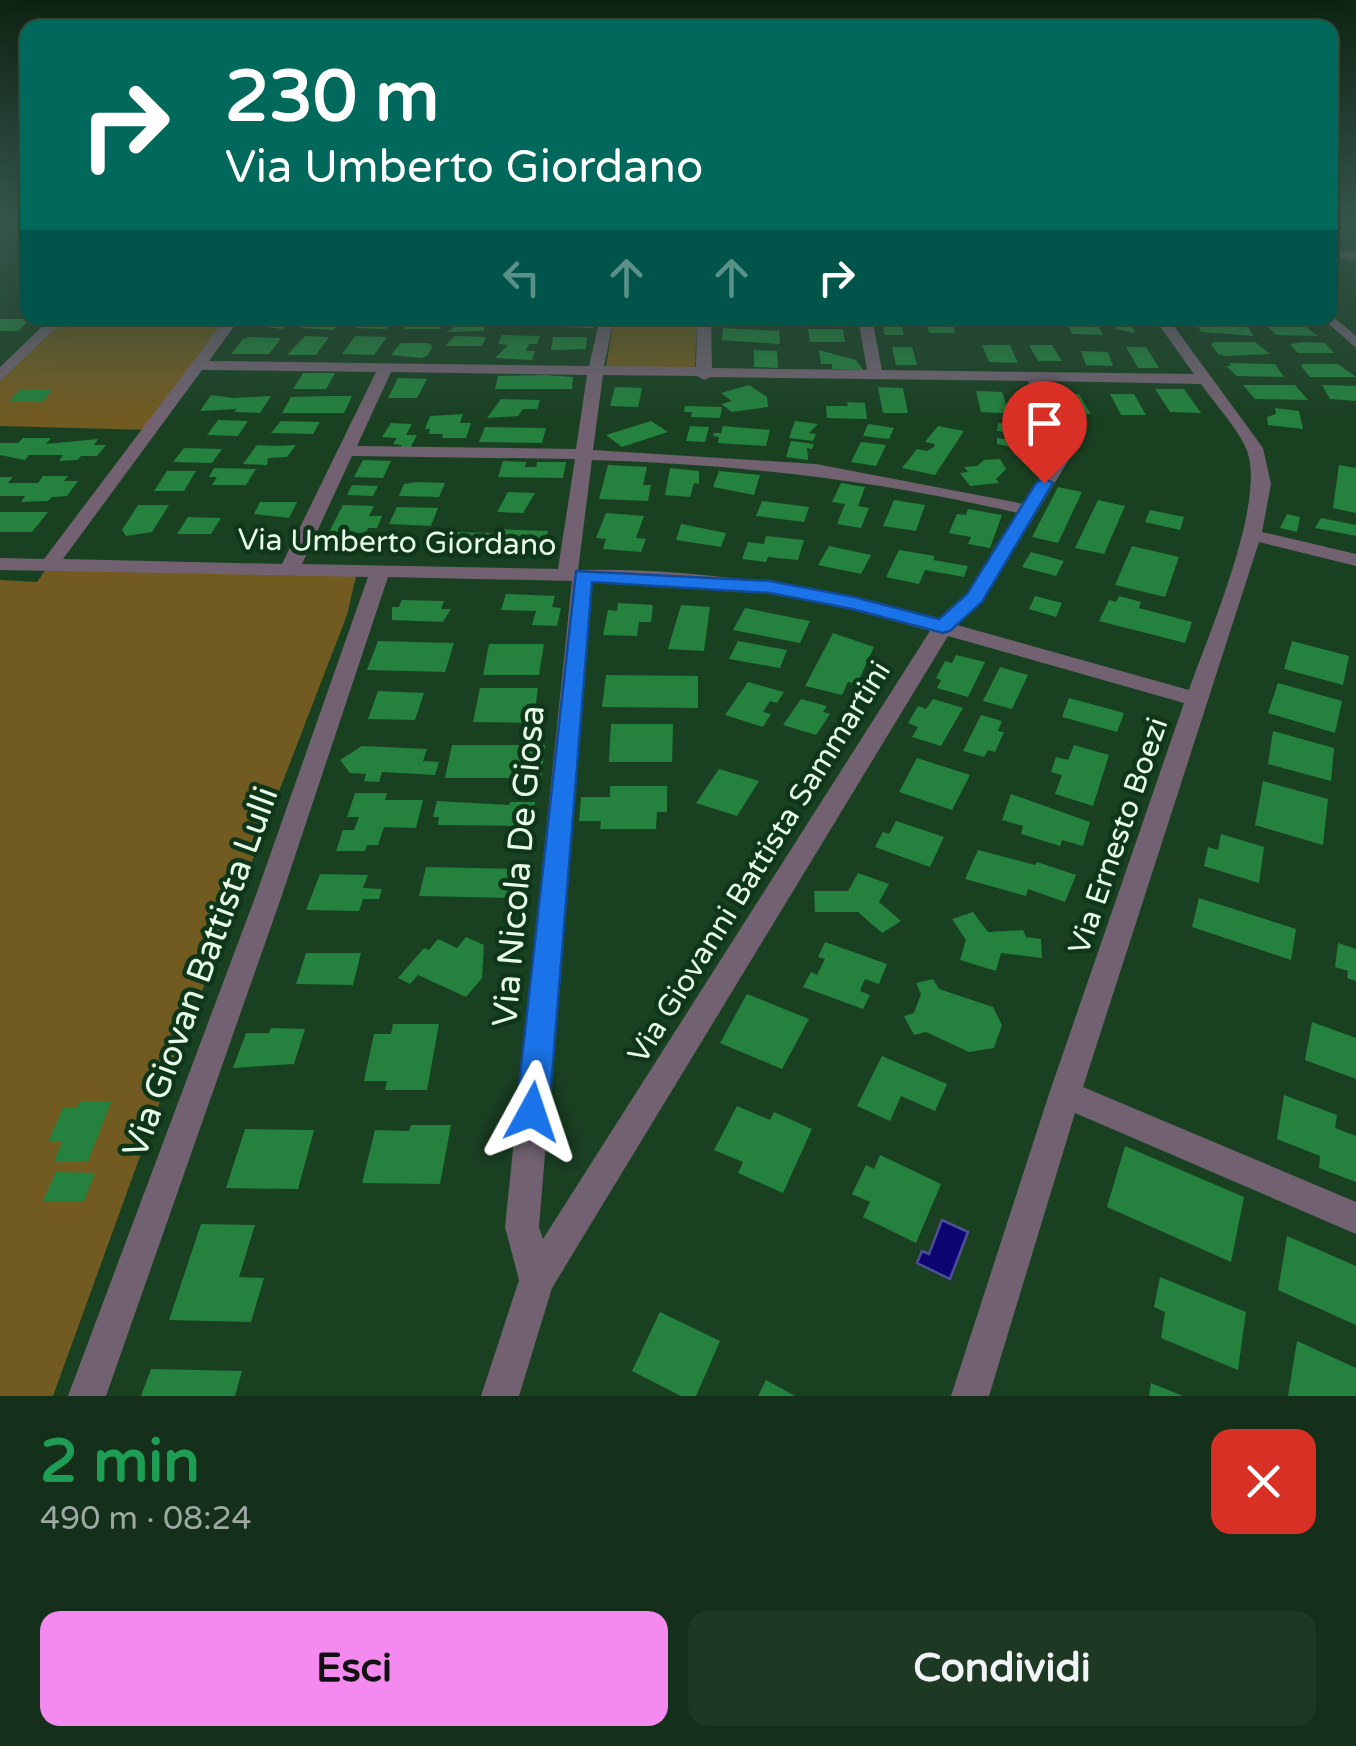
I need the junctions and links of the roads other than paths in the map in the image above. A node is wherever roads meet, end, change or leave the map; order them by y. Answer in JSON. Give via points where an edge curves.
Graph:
{"nodes":[{"id":1,"x":52,"y":325,"type":"edge"},
{"id":2,"x":228,"y":325,"type":"edge"},
{"id":3,"x":606,"y":325,"type":"edge"},
{"id":4,"x":704,"y":325,"type":"edge"},
{"id":5,"x":866,"y":325,"type":"edge"},
{"id":6,"x":1166,"y":325,"type":"edge"},
{"id":7,"x":1337,"y":325,"type":"edge"},
{"id":8,"x":1356,"y":344,"type":"edge"},
{"id":9,"x":199,"y":366,"type":"junction"},
{"id":10,"x":386,"y":367,"type":"junction"},
{"id":11,"x":596,"y":370,"type":"junction"},
{"id":12,"x":704,"y":375,"type":"junction"},
{"id":13,"x":0,"y":376,"type":"edge"},
{"id":14,"x":876,"y":377,"type":"junction"},
{"id":15,"x":1034,"y":377,"type":"junction"},
{"id":16,"x":1208,"y":380,"type":"junction"},
{"id":17,"x":344,"y":451,"type":"junction"},
{"id":18,"x":583,"y":455,"type":"junction"},
{"id":19,"x":1027,"y":510,"type":"junction"},
{"id":20,"x":1252,"y":535,"type":"junction"},
{"id":21,"x":1356,"y":560,"type":"edge"},
{"id":22,"x":0,"y":564,"type":"edge"},
{"id":23,"x":49,"y":565,"type":"junction"},
{"id":24,"x":289,"y":570,"type":"junction"},
{"id":25,"x":380,"y":572,"type":"junction"},
{"id":26,"x":575,"y":575,"type":"junction"},
{"id":27,"x":943,"y":626,"type":"junction"},
{"id":28,"x":1198,"y":700,"type":"junction"},
{"id":29,"x":1065,"y":1094,"type":"junction"},
{"id":30,"x":1356,"y":1218,"type":"edge"},
{"id":31,"x":537,"y":1280,"type":"junction"},
{"id":32,"x":88,"y":1396,"type":"edge"},
{"id":33,"x":500,"y":1396,"type":"edge"},
{"id":34,"x":970,"y":1396,"type":"edge"}],
"edges":[{"from":1,"to":13,"type":"street"},
{"from":2,"to":9,"type":"street"},
{"from":3,"to":11,"type":"street","name":"Via Nicola De Giosa"},
{"from":4,"to":12,"type":"street"},
{"from":5,"to":14,"type":"street"},
{"from":6,"to":16,"type":"street","name":"Via Ernesto Boezi"},
{"from":7,"to":8,"type":"street"},
{"from":9,"to":10,"type":"street"},
{"from":9,"to":23,"type":"street"},
{"from":10,"to":11,"type":"street"},
{"from":10,"to":17,"type":"street"},
{"from":11,"to":12,"type":"street"},
{"from":11,"to":18,"type":"street","name":"Via Nicola De Giosa"},
{"from":12,"to":14,"type":"street"},
{"from":14,"to":15,"type":"street"},
{"from":15,"to":16,"type":"street"},
{"from":15,"to":19,"type":"street","name":"Via Giovanni Battista Sammartini","via":[[1066,441]]},
{"from":16,"to":20,"type":"street","name":"Via Ernesto Boezi","via":[[1254,448],[1262,484]]},
{"from":17,"to":18,"type":"street"},
{"from":17,"to":24,"type":"street"},
{"from":18,"to":19,"type":"street","via":[[806,469]]},
{"from":18,"to":26,"type":"street","name":"Via Nicola De Giosa"},
{"from":19,"to":27,"type":"street","name":"Via Giovanni Battista Sammartini","via":[[975,598]]},
{"from":20,"to":21,"type":"street"},
{"from":20,"to":28,"type":"street","name":"Via Ernesto Boezi"},
{"from":22,"to":23,"type":"street","name":"Via Umberto Giordano"},
{"from":23,"to":24,"type":"street","name":"Via Umberto Giordano"},
{"from":24,"to":25,"type":"street","name":"Via Umberto Giordano"},
{"from":25,"to":26,"type":"street","name":"Via Umberto Giordano"},
{"from":25,"to":32,"type":"street","name":"Via Giovan Battista Lulli"},
{"from":26,"to":27,"type":"street","name":"Via Umberto Giordano","via":[[770,587]]},
{"from":26,"to":31,"type":"street","name":"Via Nicola De Giosa","via":[[522,1227]]},
{"from":27,"to":28,"type":"street","name":"Via Umberto Giordano"},
{"from":27,"to":31,"type":"street","name":"Via Giovanni Battista Sammartini"},
{"from":28,"to":29,"type":"street","name":"Via Ernesto Boezi"},
{"from":29,"to":30,"type":"street"},
{"from":29,"to":34,"type":"street","name":"Via Ernesto Boezi"},
{"from":31,"to":33,"type":"street","name":"Via Giovanni Battista Sammartini"}]}
